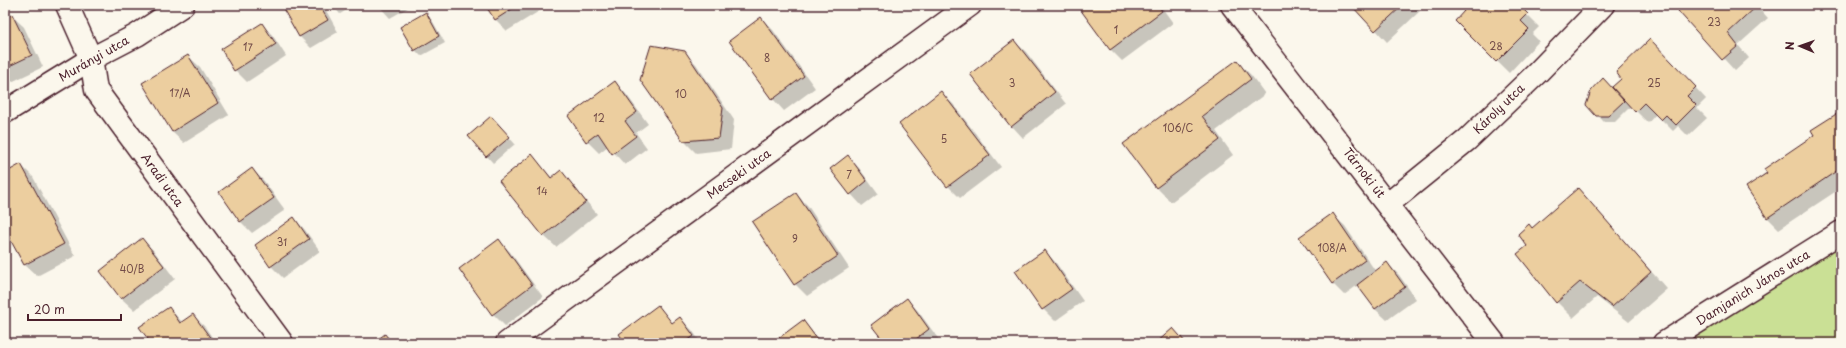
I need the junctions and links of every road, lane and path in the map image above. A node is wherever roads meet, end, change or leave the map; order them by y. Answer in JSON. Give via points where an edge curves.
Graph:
{"nodes":[{"id":1,"x":67,"y":5,"type":"edge"},
{"id":2,"x":183,"y":5,"type":"edge"},
{"id":3,"x":970,"y":5,"type":"edge"},
{"id":4,"x":1232,"y":5,"type":"edge"},
{"id":5,"x":1603,"y":5,"type":"edge"},
{"id":6,"x":92,"y":59,"type":"junction"},
{"id":7,"x":5,"y":112,"type":"edge"},
{"id":8,"x":1388,"y":204,"type":"junction"},
{"id":9,"x":1841,"y":232,"type":"edge"},
{"id":10,"x":282,"y":343,"type":"edge"},
{"id":11,"x":507,"y":343,"type":"edge"},
{"id":12,"x":1494,"y":343,"type":"edge"},
{"id":13,"x":1664,"y":343,"type":"edge"}],
"edges":[{"from":1,"to":6,"type":"street","name":"Aradi utca"},
{"from":2,"to":6,"type":"street","name":"Murányi utca"},
{"from":3,"to":11,"type":"street","name":"Mecseki utca"},
{"from":4,"to":8,"type":"street","name":"Tárnoki út"},
{"from":5,"to":8,"type":"street","name":"Károly utca","via":[[1467,140]]},
{"from":6,"to":7,"type":"street","name":"Murányi utca"},
{"from":6,"to":10,"type":"street","name":"Aradi utca","via":[[96,90]]},
{"from":8,"to":12,"type":"street","name":"Tárnoki út"},
{"from":9,"to":13,"type":"street","name":"Damjanich János utca"}]}
